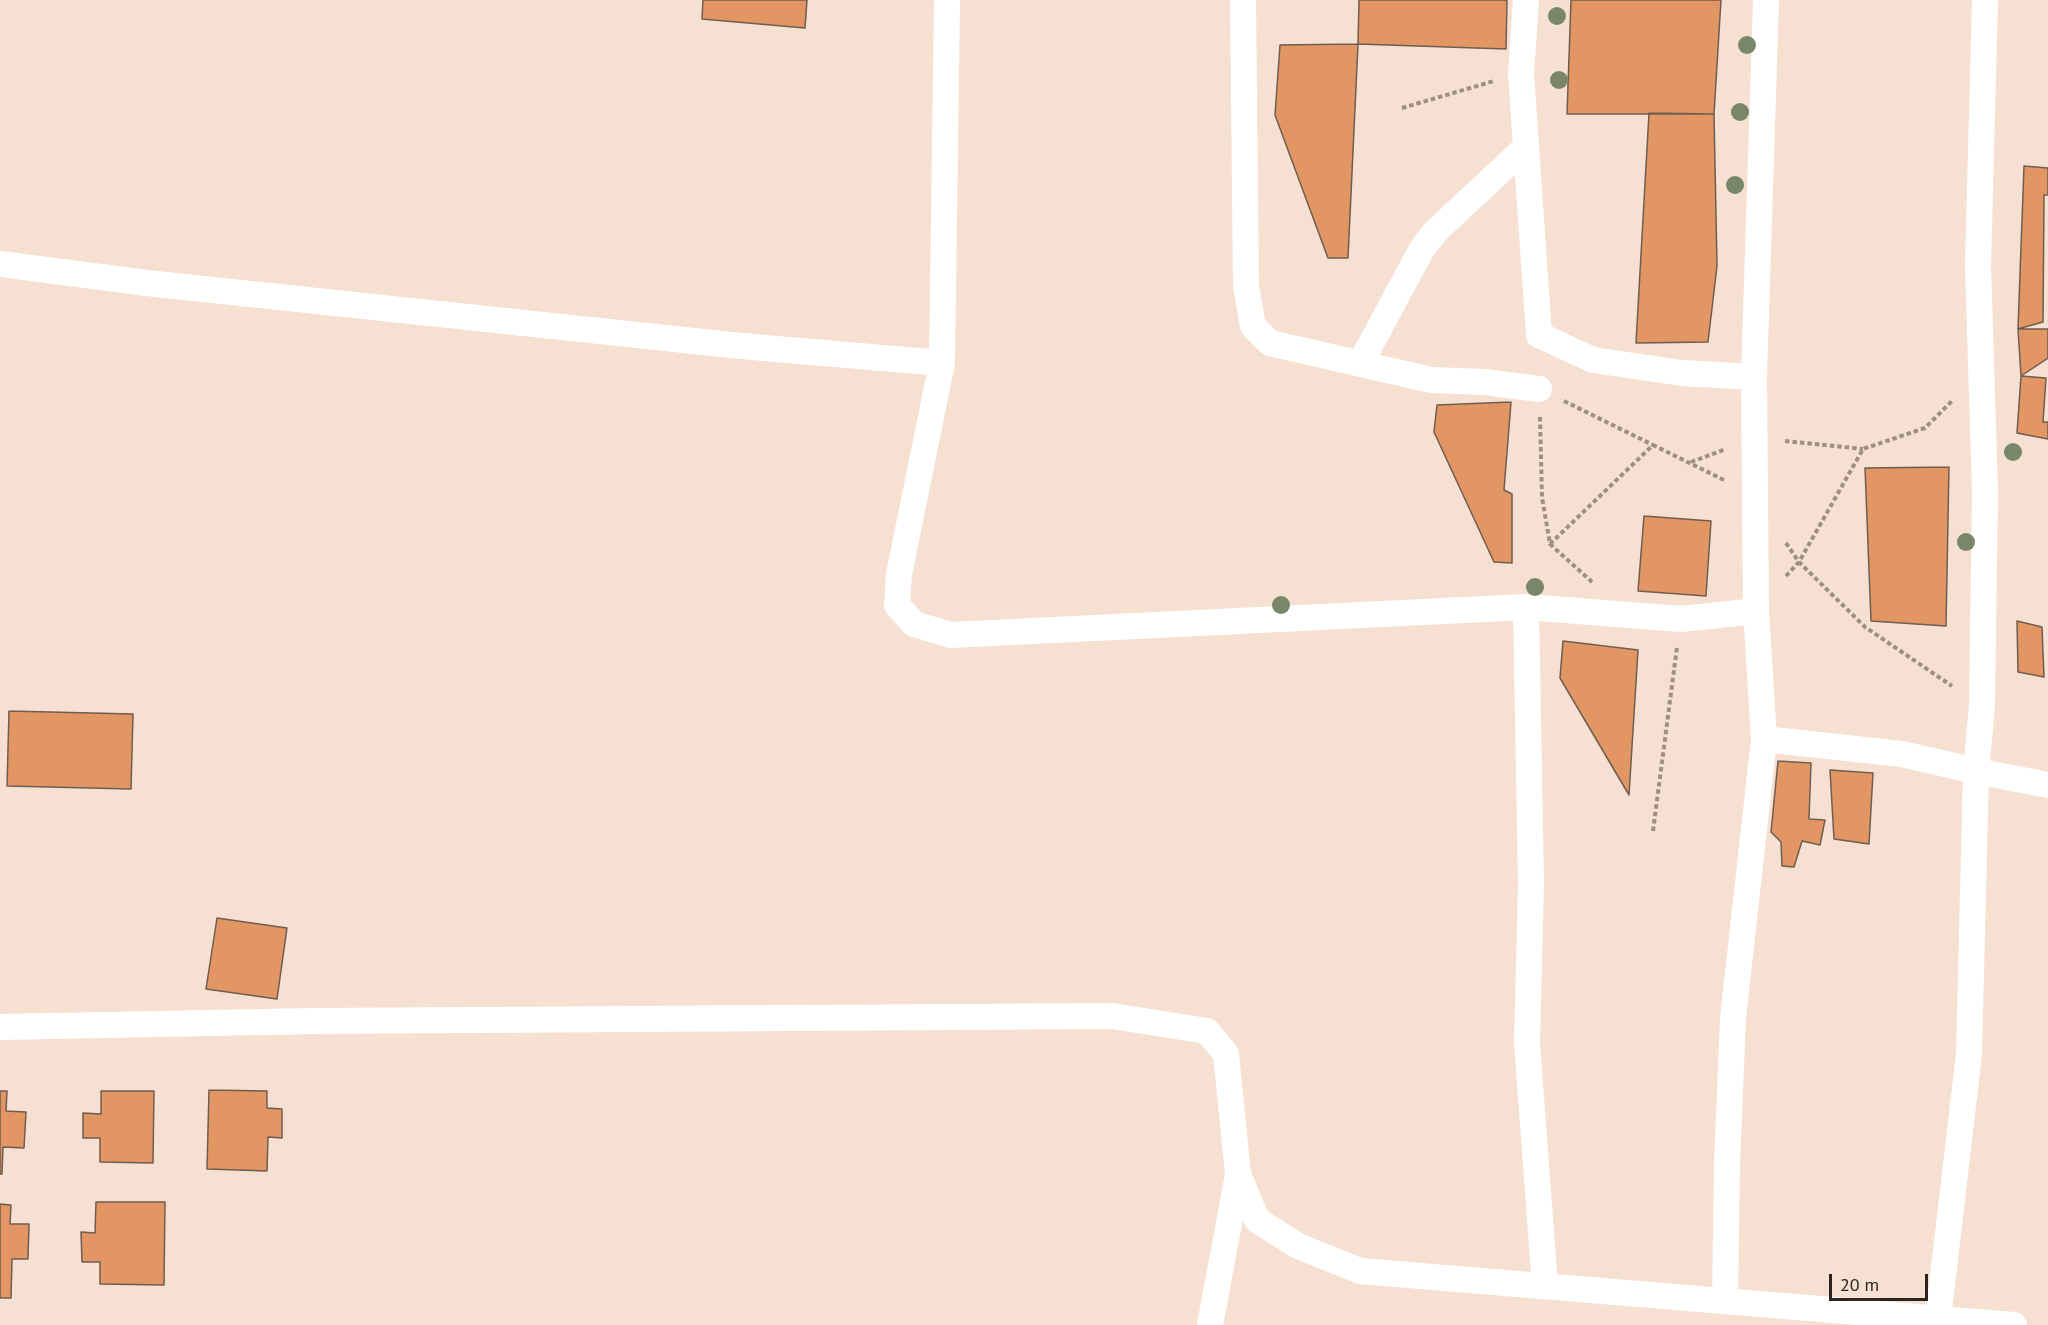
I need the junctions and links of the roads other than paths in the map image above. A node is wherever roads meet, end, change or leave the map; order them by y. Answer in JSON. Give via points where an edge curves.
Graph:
{"nodes":[{"id":1,"x":947,"y":0,"type":"edge"},
{"id":2,"x":1243,"y":0,"type":"edge"},
{"id":3,"x":1526,"y":0,"type":"edge"},
{"id":4,"x":1766,"y":0,"type":"edge"},
{"id":5,"x":1985,"y":0,"type":"edge"},
{"id":6,"x":1526,"y":147,"type":"junction"},
{"id":7,"x":0,"y":264,"type":"edge"},
{"id":8,"x":942,"y":363,"type":"junction"},
{"id":9,"x":1360,"y":364,"type":"junction"},
{"id":10,"x":1754,"y":377,"type":"junction"},
{"id":11,"x":1539,"y":389,"type":"road end"},
{"id":12,"x":1526,"y":607,"type":"junction"},
{"id":13,"x":1756,"y":610,"type":"junction"},
{"id":14,"x":1764,"y":739,"type":"junction"},
{"id":15,"x":1976,"y":771,"type":"junction"},
{"id":16,"x":2048,"y":785,"type":"edge"},
{"id":17,"x":0,"y":1027,"type":"edge"},
{"id":18,"x":1238,"y":1174,"type":"junction"},
{"id":19,"x":1545,"y":1286,"type":"junction"},
{"id":20,"x":1725,"y":1301,"type":"junction"},
{"id":21,"x":1938,"y":1319,"type":"junction"},
{"id":22,"x":1210,"y":1325,"type":"edge"},
{"id":23,"x":2014,"y":1325,"type":"edge"}],
"edges":[{"from":1,"to":8,"type":"street"},
{"from":2,"to":9,"type":"street","via":[[1246,286],[1253,326],[1270,343]]},
{"from":3,"to":6,"type":"street","via":[[1521,74]]},
{"from":4,"to":10,"type":"street"},
{"from":5,"to":15,"type":"street","via":[[1978,265],[1985,492],[1982,706]]},
{"from":6,"to":9,"type":"street","via":[[1436,231]]},
{"from":6,"to":10,"type":"street","via":[[1539,335],[1593,360],[1682,373]]},
{"from":7,"to":8,"type":"street","via":[[741,346]]},
{"from":8,"to":12,"type":"street","via":[[899,574],[897,605],[914,624],[951,635]]},
{"from":9,"to":11,"type":"street","via":[[1431,380]]},
{"from":10,"to":13,"type":"street"},
{"from":12,"to":13,"type":"street","via":[[1681,619]]},
{"from":12,"to":19,"type":"street","via":[[1531,884],[1527,1043]]},
{"from":13,"to":14,"type":"street"},
{"from":14,"to":15,"type":"street","via":[[1902,754]]},
{"from":14,"to":20,"type":"street","via":[[1733,1018]]},
{"from":15,"to":16,"type":"street"},
{"from":15,"to":21,"type":"street","via":[[1969,1054]]},
{"from":17,"to":18,"type":"street","via":[[1112,1016],[1207,1031],[1226,1054]]},
{"from":18,"to":19,"type":"street","via":[[1257,1220],[1298,1246],[1360,1271]]},
{"from":18,"to":22,"type":"street"},
{"from":19,"to":20,"type":"street"},
{"from":20,"to":21,"type":"street"},
{"from":21,"to":23,"type":"street"}]}
